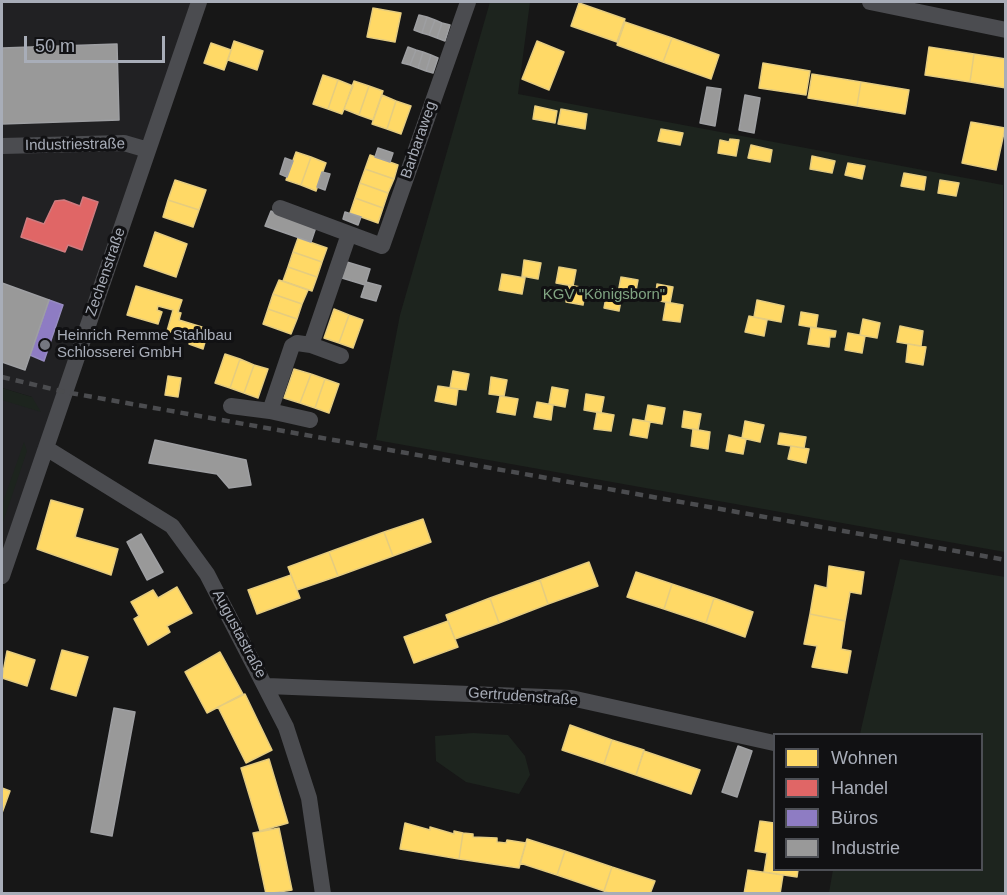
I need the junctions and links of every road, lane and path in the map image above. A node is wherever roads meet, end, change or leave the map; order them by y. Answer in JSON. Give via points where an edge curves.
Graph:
{"nodes":[{"id":1,"x":199,"y":2,"type":"edge"},
{"id":2,"x":468,"y":2,"type":"edge"},
{"id":3,"x":870,"y":2,"type":"edge"},
{"id":4,"x":1005,"y":30,"type":"edge"},
{"id":5,"x":2,"y":146,"type":"edge"},
{"id":6,"x":148,"y":150,"type":"junction"},
{"id":7,"x":280,"y":208,"type":"dead end"},
{"id":8,"x":349,"y":234,"type":"junction"},
{"id":9,"x":311,"y":345,"type":"junction"},
{"id":10,"x":341,"y":356,"type":"dead end"},
{"id":11,"x":231,"y":406,"type":"dead end"},
{"id":12,"x":270,"y":411,"type":"junction"},
{"id":13,"x":310,"y":420,"type":"dead end"},
{"id":14,"x":46,"y":448,"type":"junction"},
{"id":15,"x":2,"y":576,"type":"edge"},
{"id":16,"x":267,"y":686,"type":"junction"},
{"id":17,"x":773,"y":743,"type":"edge"},
{"id":18,"x":323,"y":894,"type":"edge"}],
"edges":[{"from":1,"to":6,"type":"street","name":"Zechenstraße"},
{"from":2,"to":8,"type":"street","name":"Barbaraweg","via":[[382,246]]},
{"from":3,"to":4,"type":"street"},
{"from":5,"to":6,"type":"street","name":"Industriestraße","via":[[124,143]]},
{"from":6,"to":14,"type":"street","name":"Zechenstraße"},
{"from":7,"to":8,"type":"street","name":"Barbaraweg"},
{"from":8,"to":9,"type":"street"},
{"from":9,"to":10,"type":"street"},
{"from":9,"to":12,"type":"street","via":[[292,345]]},
{"from":11,"to":12,"type":"street"},
{"from":12,"to":13,"type":"street"},
{"from":14,"to":15,"type":"street","name":"Zechenstraße"},
{"from":14,"to":16,"type":"street","name":"Augustastraße","via":[[172,526],[207,574]]},
{"from":16,"to":17,"type":"street","name":"Gertrudenstraße","via":[[571,698]]},
{"from":16,"to":18,"type":"street","name":"Augustastraße","via":[[286,727],[309,798]]}]}
